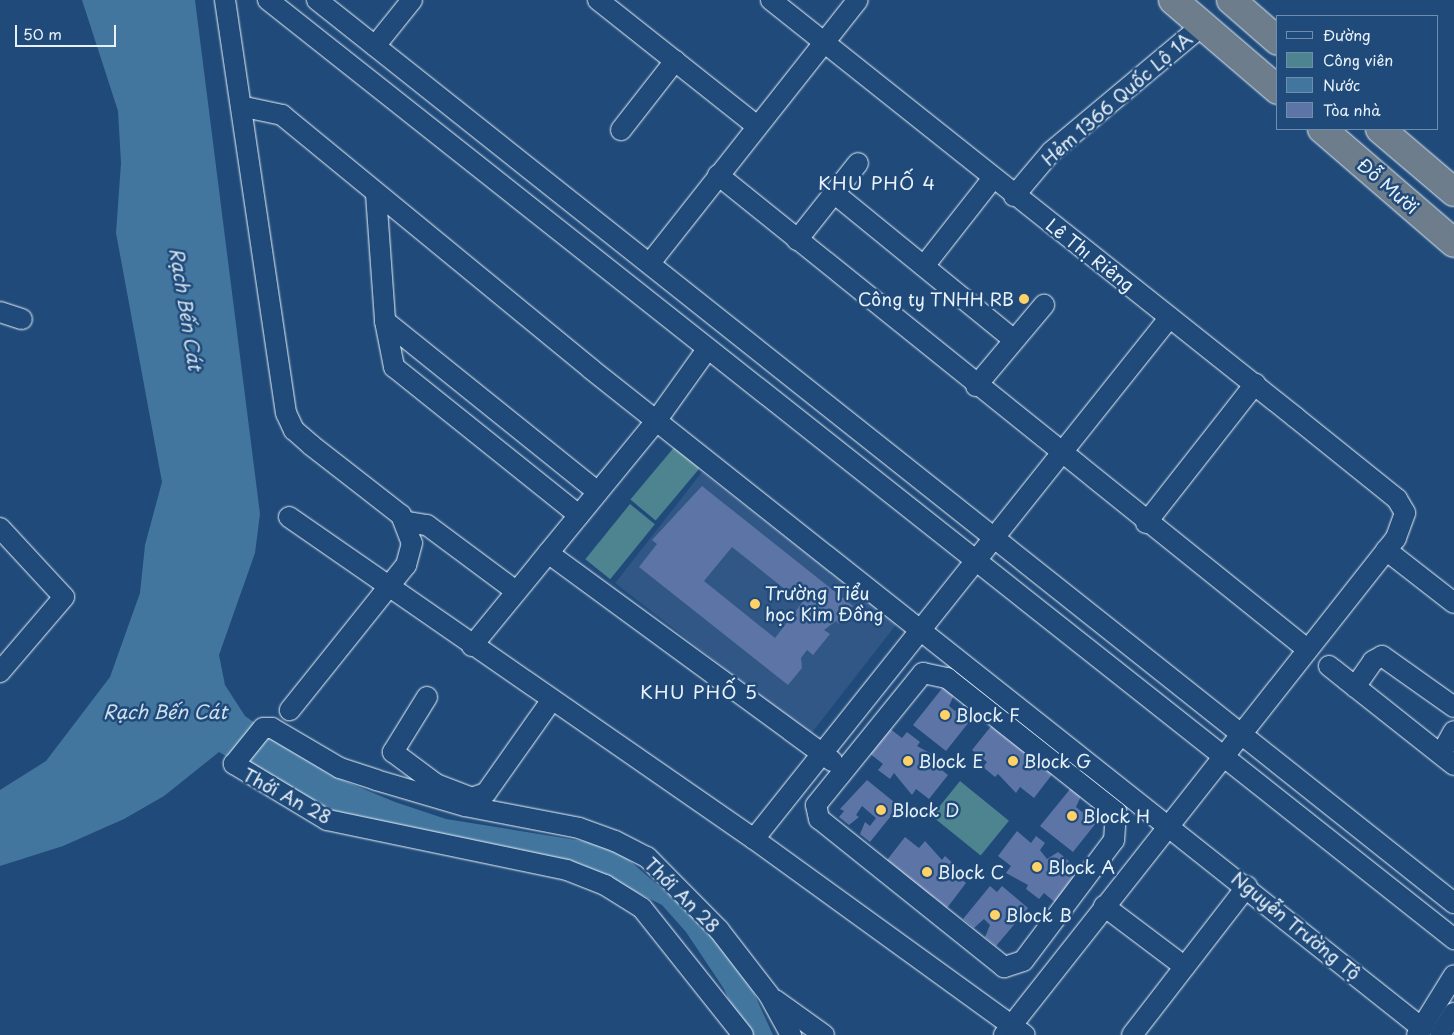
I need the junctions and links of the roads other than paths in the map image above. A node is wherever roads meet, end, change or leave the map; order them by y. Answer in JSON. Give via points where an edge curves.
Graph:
{"nodes":[{"id":1,"x":226,"y":0,"type":"edge"},
{"id":2,"x":268,"y":0,"type":"edge"},
{"id":3,"x":317,"y":0,"type":"edge"},
{"id":4,"x":412,"y":0,"type":"edge"},
{"id":5,"x":598,"y":0,"type":"edge"},
{"id":6,"x":771,"y":0,"type":"edge"},
{"id":7,"x":858,"y":0,"type":"edge"},
{"id":8,"x":1173,"y":0,"type":"edge"},
{"id":9,"x":1231,"y":0,"type":"edge"},
{"id":10,"x":1255,"y":0,"type":"edge"},
{"id":11,"x":1200,"y":13,"type":"edge"},
{"id":12,"x":1276,"y":18,"type":"edge"},
{"id":13,"x":1276,"y":38,"type":"edge"},
{"id":14,"x":823,"y":42,"type":"junction"},
{"id":15,"x":375,"y":46,"type":"junction"},
{"id":16,"x":675,"y":61,"type":"junction"},
{"id":17,"x":1276,"y":69,"type":"edge"},
{"id":18,"x":1276,"y":88,"type":"edge"},
{"id":19,"x":245,"y":107,"type":"junction"},
{"id":20,"x":757,"y":126,"type":"junction"},
{"id":21,"x":621,"y":130,"type":"dead end"},
{"id":22,"x":1323,"y":130,"type":"edge"},
{"id":23,"x":1346,"y":130,"type":"edge"},
{"id":24,"x":1381,"y":130,"type":"edge"},
{"id":25,"x":1405,"y":130,"type":"edge"},
{"id":26,"x":858,"y":163,"type":"dead end"},
{"id":27,"x":1454,"y":170,"type":"edge"},
{"id":28,"x":718,"y":175,"type":"junction"},
{"id":29,"x":992,"y":178,"type":"junction"},
{"id":30,"x":1454,"y":192,"type":"edge"},
{"id":31,"x":834,"y":193,"type":"junction"},
{"id":32,"x":376,"y":194,"type":"junction"},
{"id":33,"x":1014,"y":196,"type":"junction"},
{"id":34,"x":1454,"y":224,"type":"edge"},
{"id":35,"x":797,"y":240,"type":"junction"},
{"id":36,"x":1454,"y":243,"type":"edge"},
{"id":37,"x":650,"y":263,"type":"junction"},
{"id":38,"x":924,"y":266,"type":"junction"},
{"id":39,"x":1044,"y":305,"type":"dead end"},
{"id":40,"x":0,"y":312,"type":"edge"},
{"id":41,"x":1170,"y":317,"type":"junction"},
{"id":42,"x":22,"y":319,"type":"dead end"},
{"id":43,"x":385,"y":321,"type":"junction"},
{"id":44,"x":1014,"y":340,"type":"junction"},
{"id":45,"x":706,"y":351,"type":"junction"},
{"id":46,"x":1255,"y":384,"type":"junction"},
{"id":47,"x":976,"y":386,"type":"junction"},
{"id":48,"x":656,"y":421,"type":"junction"},
{"id":49,"x":1060,"y":455,"type":"junction"},
{"id":50,"x":598,"y":492,"type":"junction"},
{"id":51,"x":579,"y":515,"type":"junction"},
{"id":52,"x":289,"y":518,"type":"dead end"},
{"id":53,"x":408,"y":522,"type":"junction"},
{"id":54,"x":1146,"y":523,"type":"junction"},
{"id":55,"x":0,"y":528,"type":"edge"},
{"id":56,"x":994,"y":536,"type":"junction"},
{"id":57,"x":1386,"y":550,"type":"junction"},
{"id":58,"x":548,"y":553,"type":"junction"},
{"id":59,"x":974,"y":562,"type":"junction"},
{"id":60,"x":389,"y":588,"type":"junction"},
{"id":61,"x":516,"y":591,"type":"junction"},
{"id":62,"x":1454,"y":603,"type":"edge"},
{"id":63,"x":922,"y":630,"type":"junction"},
{"id":64,"x":472,"y":646,"type":"junction"},
{"id":65,"x":1307,"y":649,"type":"junction"},
{"id":66,"x":1329,"y":666,"type":"dead end"},
{"id":67,"x":0,"y":672,"type":"edge"},
{"id":68,"x":1356,"y":687,"type":"junction"},
{"id":69,"x":427,"y":697,"type":"dead end"},
{"id":70,"x":551,"y":701,"type":"junction"},
{"id":71,"x":1454,"y":707,"type":"edge"},
{"id":72,"x":290,"y":710,"type":"dead end"},
{"id":73,"x":1241,"y":731,"type":"junction"},
{"id":74,"x":1454,"y":731,"type":"edge"},
{"id":75,"x":822,"y":753,"type":"junction"},
{"id":76,"x":1220,"y":757,"type":"junction"},
{"id":77,"x":1447,"y":759,"type":"edge"},
{"id":78,"x":843,"y":770,"type":"junction"},
{"id":79,"x":1169,"y":824,"type":"junction"},
{"id":80,"x":754,"y":838,"type":"junction"},
{"id":81,"x":1247,"y":886,"type":"junction"},
{"id":82,"x":1454,"y":903,"type":"edge"},
{"id":83,"x":1104,"y":906,"type":"junction"},
{"id":84,"x":1454,"y":939,"type":"edge"},
{"id":85,"x":1185,"y":967,"type":"junction"},
{"id":86,"x":1454,"y":975,"type":"edge"},
{"id":87,"x":769,"y":995,"type":"junction"},
{"id":88,"x":1454,"y":1014,"type":"edge"},
{"id":89,"x":1014,"y":1032,"type":"edge"},
{"id":90,"x":1426,"y":1033,"type":"edge"},
{"id":91,"x":743,"y":1035,"type":"edge"},
{"id":92,"x":791,"y":1035,"type":"edge"},
{"id":93,"x":824,"y":1035,"type":"edge"},
{"id":94,"x":1132,"y":1035,"type":"edge"}],
"edges":[{"from":1,"to":19,"type":"street"},
{"from":2,"to":45,"type":"street"},
{"from":3,"to":15,"type":"street"},
{"from":4,"to":15,"type":"street"},
{"from":5,"to":16,"type":"street"},
{"from":6,"to":14,"type":"street","name":"Lê Thị Riêng"},
{"from":7,"to":14,"type":"street"},
{"from":8,"to":11,"type":"highway"},
{"from":9,"to":13,"type":"highway"},
{"from":10,"to":12,"type":"highway"},
{"from":11,"to":17,"type":"highway"},
{"from":11,"to":18,"type":"highway"},
{"from":11,"to":33,"type":"street","name":"Hẻm 1366 Quốc Lộ 1A","via":[[1063,142]]},
{"from":14,"to":20,"type":"street"},
{"from":14,"to":29,"type":"street","name":"Lê Thị Riêng"},
{"from":15,"to":37,"type":"street"},
{"from":16,"to":20,"type":"street"},
{"from":16,"to":21,"type":"street"},
{"from":19,"to":32,"type":"street","name":"Nguyễn Trường Tộ","via":[[282,115]]},
{"from":19,"to":53,"type":"street","via":[[286,413],[300,435]]},
{"from":20,"to":28,"type":"street"},
{"from":22,"to":36,"type":"highway","name":"Đỗ Mười"},
{"from":23,"to":34,"type":"highway","name":"Đỗ Mười"},
{"from":24,"to":30,"type":"highway"},
{"from":25,"to":27,"type":"highway"},
{"from":26,"to":31,"type":"street"},
{"from":28,"to":35,"type":"street"},
{"from":28,"to":37,"type":"street"},
{"from":29,"to":33,"type":"street","name":"Lê Thị Riêng"},
{"from":29,"to":38,"type":"street"},
{"from":31,"to":35,"type":"street"},
{"from":31,"to":38,"type":"street"},
{"from":32,"to":43,"type":"street"},
{"from":32,"to":48,"type":"street","name":"Nguyễn Trường Tộ"},
{"from":33,"to":41,"type":"street","name":"Lê Thị Riêng"},
{"from":35,"to":47,"type":"street"},
{"from":37,"to":56,"type":"street"},
{"from":38,"to":44,"type":"street"},
{"from":39,"to":44,"type":"street"},
{"from":40,"to":42,"type":"street"},
{"from":41,"to":46,"type":"street","name":"Lê Thị Riêng"},
{"from":41,"to":49,"type":"street"},
{"from":43,"to":50,"type":"street"},
{"from":43,"to":51,"type":"street","via":[[394,367]]},
{"from":44,"to":47,"type":"street"},
{"from":45,"to":48,"type":"street"},
{"from":45,"to":59,"type":"street"},
{"from":46,"to":54,"type":"street"},
{"from":46,"to":57,"type":"street","name":"Lê Thị Riêng","via":[[1397,500],[1405,513]]},
{"from":47,"to":49,"type":"street"},
{"from":48,"to":50,"type":"street"},
{"from":48,"to":63,"type":"street","name":"Nguyễn Trường Tộ"},
{"from":49,"to":54,"type":"street"},
{"from":49,"to":56,"type":"street"},
{"from":50,"to":51,"type":"street"},
{"from":51,"to":58,"type":"street"},
{"from":52,"to":60,"type":"street"},
{"from":53,"to":60,"type":"street","via":[[411,556]]},
{"from":53,"to":61,"type":"street","via":[[427,525]]},
{"from":54,"to":65,"type":"street"},
{"from":55,"to":67,"type":"street","via":[[64,597]]},
{"from":56,"to":59,"type":"street"},
{"from":56,"to":73,"type":"street"},
{"from":57,"to":62,"type":"street"},
{"from":57,"to":65,"type":"street"},
{"from":58,"to":61,"type":"street"},
{"from":58,"to":75,"type":"street"},
{"from":59,"to":63,"type":"street"},
{"from":59,"to":76,"type":"street"},
{"from":60,"to":64,"type":"street"},
{"from":60,"to":72,"type":"street"},
{"from":61,"to":64,"type":"street"},
{"from":63,"to":75,"type":"street"},
{"from":63,"to":79,"type":"street","name":"Nguyễn Trường Tộ"},
{"from":64,"to":70,"type":"street"},
{"from":65,"to":73,"type":"street"},
{"from":66,"to":68,"type":"street"},
{"from":68,"to":71,"type":"street","via":[[1373,661],[1382,656]]},
{"from":68,"to":77,"type":"street"},
{"from":69,"to":70,"type":"street","via":[[392,752],[436,784],[472,798],[486,793]]},
{"from":70,"to":80,"type":"street"},
{"from":73,"to":76,"type":"street"},
{"from":73,"to":82,"type":"street"},
{"from":74,"to":77,"type":"street"},
{"from":75,"to":78,"type":"street"},
{"from":75,"to":80,"type":"street"},
{"from":76,"to":79,"type":"street"},
{"from":76,"to":84,"type":"street"},
{"from":78,"to":78,"type":"street","via":[[923,673],[947,678],[1116,812],[1114,840],[1022,961],[1004,967],[819,819],[816,805]]},
{"from":79,"to":81,"type":"street","name":"Nguyễn Trường Tộ"},
{"from":79,"to":83,"type":"street"},
{"from":80,"to":89,"type":"street"},
{"from":81,"to":85,"type":"street"},
{"from":81,"to":90,"type":"street","name":"Nguyễn Trường Tộ"},
{"from":83,"to":85,"type":"street"},
{"from":83,"to":89,"type":"street"},
{"from":85,"to":94,"type":"street"},
{"from":86,"to":90,"type":"street"},
{"from":87,"to":91,"type":"street","name":"Thới An 28","via":[[718,930],[647,857],[579,828],[465,806],[340,768],[272,728],[263,728],[234,764],[326,820],[567,870],[605,885],[642,908]]},
{"from":87,"to":92,"type":"street","name":"Thới An 28"},
{"from":87,"to":93,"type":"street"},
{"from":88,"to":90,"type":"street"}]}
